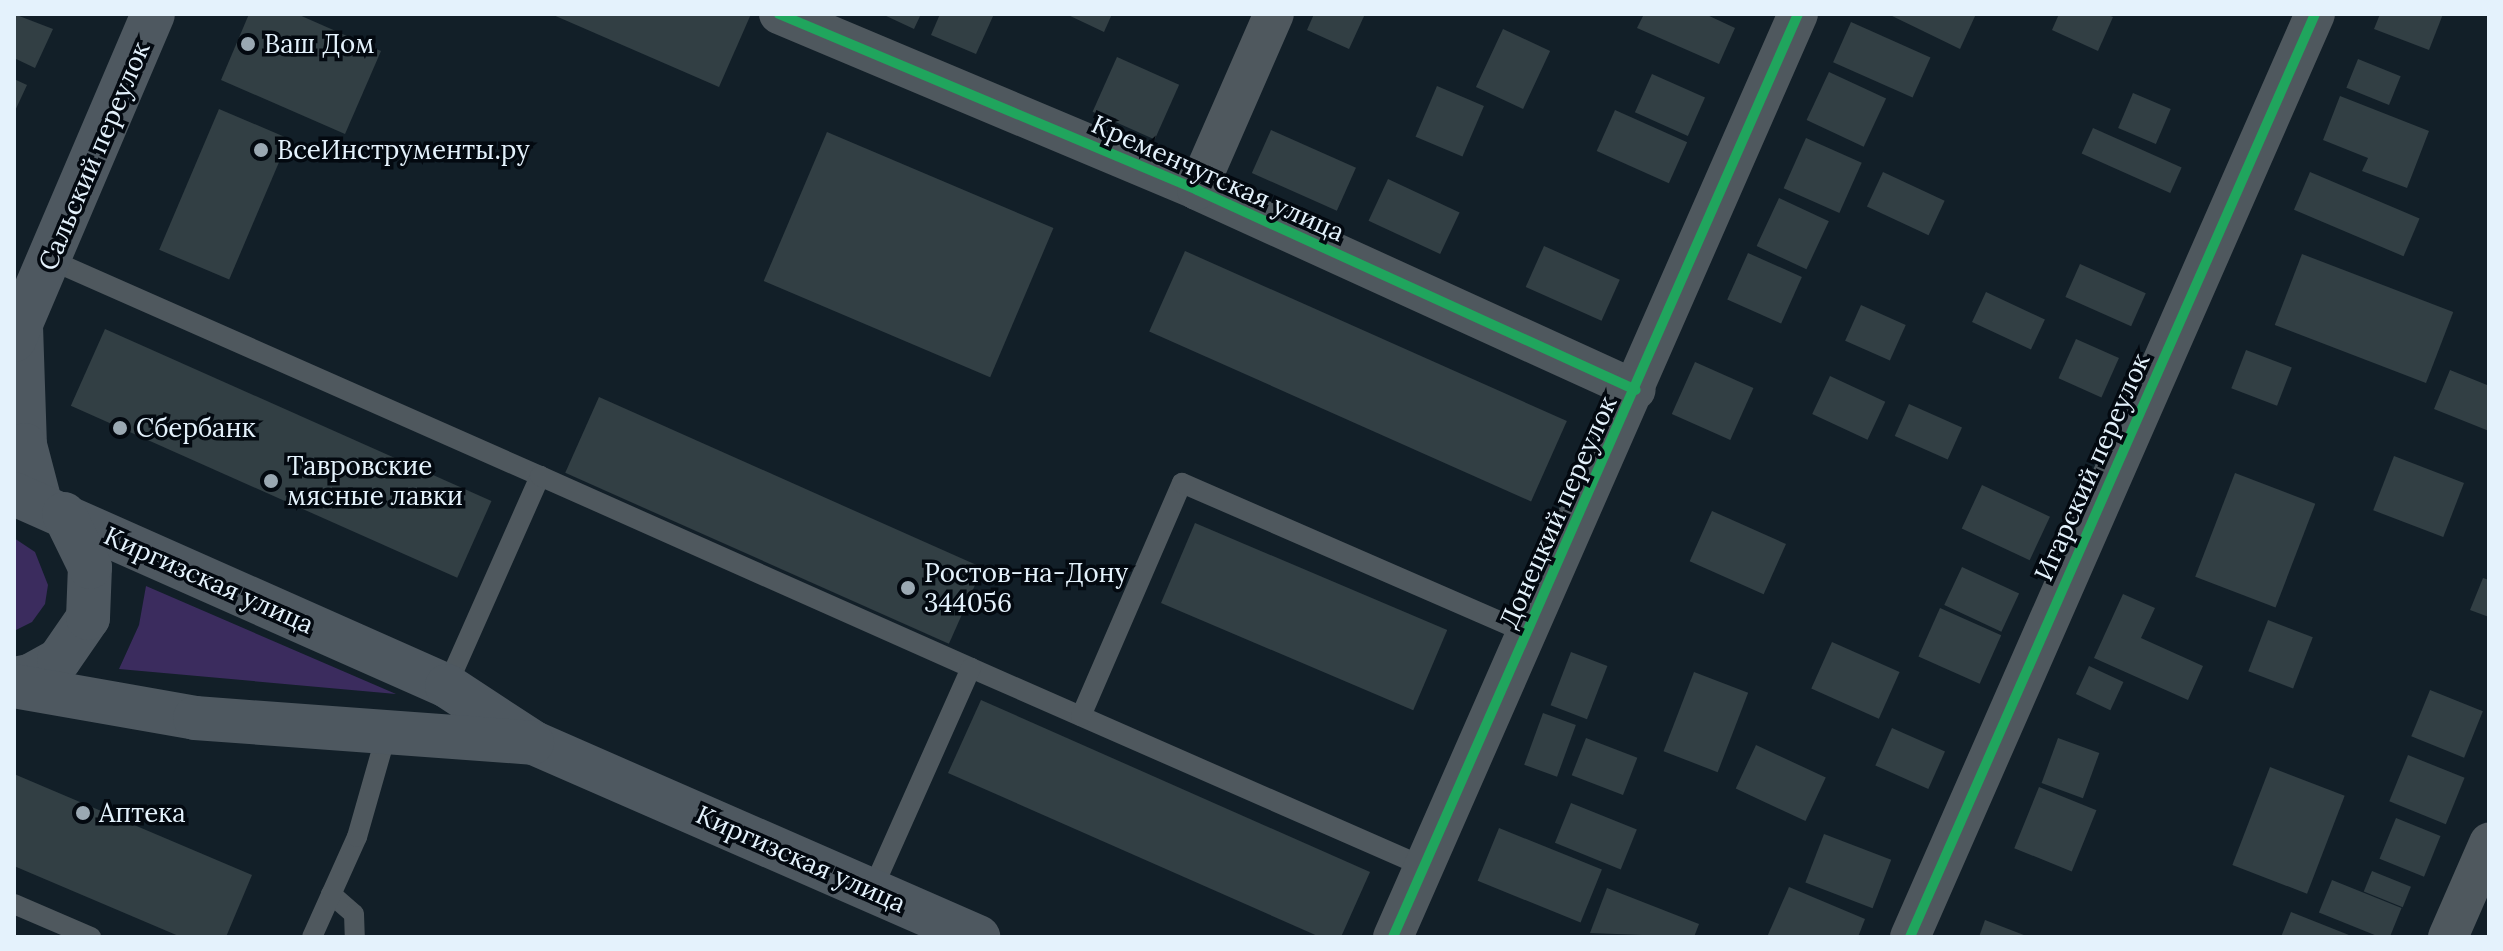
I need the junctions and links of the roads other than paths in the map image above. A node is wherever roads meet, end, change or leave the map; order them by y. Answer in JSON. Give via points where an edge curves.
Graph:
{"nodes":[{"id":1,"x":153,"y":14,"type":"edge"},
{"id":2,"x":779,"y":14,"type":"edge"},
{"id":3,"x":1274,"y":14,"type":"edge"},
{"id":4,"x":1798,"y":14,"type":"edge"},
{"id":5,"x":2315,"y":14,"type":"edge"},
{"id":6,"x":1197,"y":190,"type":"junction"},
{"id":7,"x":51,"y":260,"type":"junction"},
{"id":8,"x":18,"y":333,"type":"edge"},
{"id":9,"x":1636,"y":390,"type":"junction"},
{"id":10,"x":540,"y":476,"type":"junction"},
{"id":11,"x":39,"y":503,"type":"edge"},
{"id":12,"x":1529,"y":634,"type":"junction"},
{"id":13,"x":971,"y":668,"type":"junction"},
{"id":14,"x":14,"y":679,"type":"edge"},
{"id":15,"x":14,"y":686,"type":"edge"},
{"id":16,"x":447,"y":686,"type":"junction"},
{"id":17,"x":1081,"y":716,"type":"junction"},
{"id":18,"x":387,"y":732,"type":"junction"},
{"id":19,"x":534,"y":743,"type":"junction"},
{"id":20,"x":2489,"y":843,"type":"edge"},
{"id":21,"x":1424,"y":867,"type":"junction"},
{"id":22,"x":872,"y":890,"type":"junction"},
{"id":23,"x":331,"y":894,"type":"junction"},
{"id":24,"x":14,"y":904,"type":"edge"},
{"id":25,"x":91,"y":937,"type":"edge"},
{"id":26,"x":312,"y":937,"type":"edge"},
{"id":27,"x":355,"y":937,"type":"edge"},
{"id":28,"x":979,"y":937,"type":"edge"},
{"id":29,"x":1393,"y":937,"type":"edge"},
{"id":30,"x":1910,"y":937,"type":"edge"},
{"id":31,"x":2448,"y":937,"type":"edge"}],
"edges":[{"from":1,"to":7,"type":"main road","name":"Сальский переулок"},
{"from":2,"to":6,"type":"street","name":"Кременчугская улица"},
{"from":3,"to":6,"type":"street"},
{"from":4,"to":9,"type":"street","name":"Донецкий переулок"},
{"from":5,"to":30,"type":"street","name":"Игарский переулок"},
{"from":6,"to":9,"type":"street","name":"Кременчугская улица"},
{"from":7,"to":8,"type":"main road","name":"Сальский переулок"},
{"from":7,"to":10,"type":"lane"},
{"from":8,"to":11,"type":"main road","via":[[25,445]]},
{"from":9,"to":12,"type":"street","name":"Донецкий переулок"},
{"from":10,"to":13,"type":"lane"},
{"from":10,"to":16,"type":"lane"},
{"from":11,"to":14,"type":"main road","via":[[90,567],[88,618],[77,641],[59,660]]},
{"from":11,"to":16,"type":"main road","name":"Киргизская улица"},
{"from":12,"to":17,"type":"lane","via":[[1182,483]]},
{"from":12,"to":21,"type":"street","name":"Донецкий переулок"},
{"from":13,"to":17,"type":"lane"},
{"from":13,"to":22,"type":"lane"},
{"from":15,"to":18,"type":"main road","name":"Киргизская улица","via":[[195,718]]},
{"from":16,"to":19,"type":"main road","name":"Киргизская улица"},
{"from":17,"to":21,"type":"lane"},
{"from":18,"to":19,"type":"main road","name":"Киргизская улица"},
{"from":18,"to":23,"type":"lane","via":[[357,837]]},
{"from":19,"to":22,"type":"main road","name":"Киргизская улица"},
{"from":20,"to":31,"type":"street"},
{"from":21,"to":29,"type":"street","name":"Донецкий переулок"},
{"from":22,"to":28,"type":"main road","name":"Киргизская улица"},
{"from":23,"to":26,"type":"lane"},
{"from":23,"to":27,"type":"lane","via":[[354,914]]},
{"from":24,"to":25,"type":"lane"}]}
